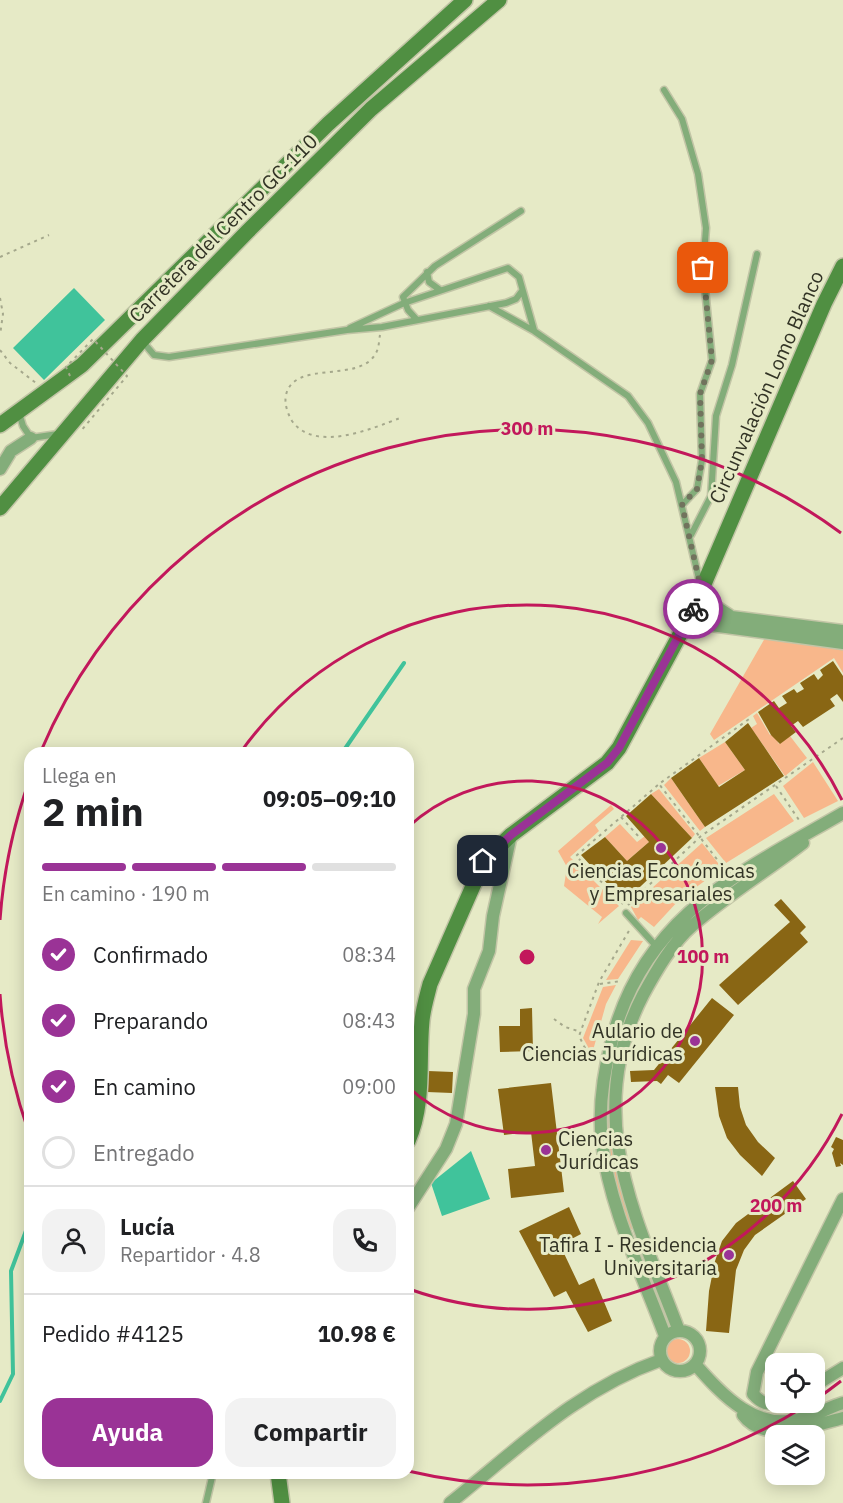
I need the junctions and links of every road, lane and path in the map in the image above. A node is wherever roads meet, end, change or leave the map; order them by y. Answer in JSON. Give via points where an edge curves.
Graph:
{"nodes":[{"id":1,"x":465,"y":0,"type":"edge"},
{"id":2,"x":499,"y":0,"type":"edge"},
{"id":3,"x":664,"y":90,"type":"dead end"},
{"id":4,"x":521,"y":211,"type":"dead end"},
{"id":5,"x":49,"y":235,"type":"dead end"},
{"id":6,"x":757,"y":254,"type":"dead end"},
{"id":7,"x":0,"y":257,"type":"edge"},
{"id":8,"x":843,"y":266,"type":"edge"},
{"id":9,"x":427,"y":272,"type":"junction"},
{"id":10,"x":440,"y":290,"type":"junction"},
{"id":11,"x":522,"y":291,"type":"junction"},
{"id":12,"x":0,"y":298,"type":"edge"},
{"id":13,"x":404,"y":303,"type":"junction"},
{"id":14,"x":489,"y":306,"type":"junction"},
{"id":15,"x":417,"y":320,"type":"junction"},
{"id":16,"x":382,"y":327,"type":"junction"},
{"id":17,"x":347,"y":330,"type":"junction"},
{"id":18,"x":534,"y":331,"type":"junction"},
{"id":19,"x":0,"y":335,"type":"edge"},
{"id":20,"x":142,"y":340,"type":"junction"},
{"id":21,"x":0,"y":350,"type":"edge"},
{"id":22,"x":70,"y":376,"type":"junction"},
{"id":23,"x":47,"y":393,"type":"junction"},
{"id":24,"x":19,"y":412,"type":"junction"},
{"id":25,"x":400,"y":418,"type":"dead end"},
{"id":26,"x":0,"y":425,"type":"edge"},
{"id":27,"x":80,"y":432,"type":"dead end"},
{"id":28,"x":62,"y":433,"type":"junction"},
{"id":29,"x":31,"y":438,"type":"junction"},
{"id":30,"x":0,"y":469,"type":"edge"},
{"id":31,"x":682,"y":505,"type":"junction"},
{"id":32,"x":0,"y":508,"type":"edge"},
{"id":33,"x":691,"y":536,"type":"junction"},
{"id":34,"x":700,"y":592,"type":"junction"},
{"id":35,"x":692,"y":612,"type":"junction"},
{"id":36,"x":733,"y":617,"type":"junction"},
{"id":37,"x":680,"y":631,"type":"junction"},
{"id":38,"x":843,"y":631,"type":"edge"},
{"id":39,"x":843,"y":643,"type":"edge"},
{"id":40,"x":749,"y":719,"type":"dead end"},
{"id":41,"x":843,"y":738,"type":"edge"},
{"id":42,"x":659,"y":784,"type":"junction"},
{"id":43,"x":776,"y":786,"type":"junction"},
{"id":44,"x":843,"y":813,"type":"edge"},
{"id":45,"x":621,"y":817,"type":"junction"},
{"id":46,"x":808,"y":833,"type":"junction"},
{"id":47,"x":511,"y":835,"type":"junction"},
{"id":48,"x":701,"y":836,"type":"junction"},
{"id":49,"x":639,"y":837,"type":"dead end"},
{"id":50,"x":731,"y":878,"type":"junction"},
{"id":51,"x":627,"y":912,"type":"junction"},
{"id":52,"x":656,"y":946,"type":"junction"},
{"id":53,"x":636,"y":979,"type":"junction"},
{"id":54,"x":598,"y":984,"type":"junction"},
{"id":55,"x":555,"y":1019,"type":"dead end"},
{"id":56,"x":581,"y":1032,"type":"junction"},
{"id":57,"x":589,"y":1055,"type":"dead end"},
{"id":58,"x":414,"y":1128,"type":"edge"},
{"id":59,"x":414,"y":1199,"type":"edge"},
{"id":60,"x":843,"y":1199,"type":"edge"},
{"id":61,"x":679,"y":1331,"type":"junction"},
{"id":62,"x":665,"y":1336,"type":"junction"},
{"id":63,"x":766,"y":1353,"type":"edge"},
{"id":64,"x":765,"y":1356,"type":"edge"},
{"id":65,"x":661,"y":1360,"type":"junction"},
{"id":66,"x":695,"y":1364,"type":"junction"},
{"id":67,"x":843,"y":1368,"type":"edge"},
{"id":68,"x":825,"y":1379,"type":"edge"},
{"id":69,"x":843,"y":1403,"type":"edge"},
{"id":70,"x":765,"y":1404,"type":"edge"},
{"id":71,"x":737,"y":1407,"type":"junction"},
{"id":72,"x":843,"y":1418,"type":"edge"},
{"id":73,"x":212,"y":1479,"type":"edge"},
{"id":74,"x":279,"y":1479,"type":"edge"},
{"id":75,"x":206,"y":1503,"type":"edge"},
{"id":76,"x":282,"y":1503,"type":"edge"},
{"id":77,"x":450,"y":1503,"type":"edge"}],
"edges":[{"from":1,"to":22,"type":"main road","name":"Carretera del Centro GC-110","via":[[328,124]]},
{"from":2,"to":20,"type":"main road","name":"Carretera del Centro GC-110","via":[[371,109]]},
{"from":3,"to":31,"type":"lane","via":[[682,120],[698,174],[706,228],[703,268],[712,360],[700,394],[702,460],[697,489]]},
{"from":4,"to":9,"type":"lane"},
{"from":5,"to":7,"type":"path"},
{"from":6,"to":33,"type":"lane","via":[[716,416],[711,496]]},
{"from":8,"to":34,"type":"main road","name":"Circunvalación Lomo Blanco"},
{"from":9,"to":10,"type":"lane","via":[[429,282]]},
{"from":9,"to":13,"type":"lane","via":[[403,297]]},
{"from":10,"to":11,"type":"lane","via":[[508,268],[519,277]]},
{"from":10,"to":13,"type":"lane"},
{"from":11,"to":14,"type":"lane","via":[[513,301]]},
{"from":11,"to":18,"type":"lane"},
{"from":12,"to":19,"type":"path"},
{"from":13,"to":15,"type":"lane"},
{"from":13,"to":17,"type":"lane"},
{"from":14,"to":15,"type":"lane"},
{"from":14,"to":18,"type":"lane"},
{"from":15,"to":16,"type":"lane"},
{"from":16,"to":17,"type":"lane"},
{"from":16,"to":25,"type":"path","via":[[376,353],[368,362],[293,381],[285,396],[287,413],[297,428],[321,436],[350,436]]},
{"from":17,"to":20,"type":"lane","via":[[169,357],[154,356]]},
{"from":18,"to":31,"type":"lane","via":[[628,396],[648,423],[676,482]]},
{"from":20,"to":28,"type":"main road","name":"Carretera del Centro GC-110"},
{"from":21,"to":23,"type":"path"},
{"from":22,"to":23,"type":"main road","name":"Carretera del Centro GC-110"},
{"from":22,"to":27,"type":"path","bridge":true,"via":[[66,367],[93,339],[128,376]]},
{"from":23,"to":24,"type":"main road","name":"Carretera del Centro GC-110"},
{"from":24,"to":26,"type":"main road","name":"Carretera del Centro GC-110"},
{"from":24,"to":29,"type":"lane","via":[[22,426]]},
{"from":28,"to":29,"type":"lane"},
{"from":28,"to":32,"type":"main road","name":"Carretera del Centro GC-110"},
{"from":29,"to":30,"type":"street","via":[[11,451]]},
{"from":31,"to":33,"type":"lane"},
{"from":33,"to":34,"type":"lane"},
{"from":34,"to":35,"type":"main road","name":"Circunvalación Lomo Blanco"},
{"from":34,"to":36,"type":"street"},
{"from":35,"to":36,"type":"street"},
{"from":35,"to":37,"type":"main road","name":"Circunvalación Lomo Blanco"},
{"from":36,"to":38,"type":"street"},
{"from":37,"to":39,"type":"street","via":[[711,625]]},
{"from":37,"to":47,"type":"main road","name":"Circunvalación Lomo Blanco","via":[[619,748],[607,763]]},
{"from":40,"to":42,"type":"path"},
{"from":41,"to":43,"type":"path"},
{"from":42,"to":45,"type":"path"},
{"from":42,"to":48,"type":"path"},
{"from":43,"to":46,"type":"path"},
{"from":43,"to":48,"type":"path"},
{"from":44,"to":46,"type":"street"},
{"from":44,"to":61,"type":"street","via":[[692,925],[658,969],[630,1020],[614,1101],[616,1142],[628,1194]]},
{"from":45,"to":49,"type":"path"},
{"from":45,"to":51,"type":"path","via":[[576,856]]},
{"from":46,"to":50,"type":"street"},
{"from":47,"to":58,"type":"main road","name":"Circunvalación Lomo Blanco","via":[[483,861],[430,984],[422,1021]]},
{"from":47,"to":59,"type":"street","via":[[489,951],[474,989],[474,1014],[456,1124],[446,1149]]},
{"from":48,"to":50,"type":"path"},
{"from":48,"to":51,"type":"path"},
{"from":50,"to":52,"type":"street","via":[[684,915]]},
{"from":51,"to":52,"type":"lane"},
{"from":51,"to":54,"type":"path","via":[[629,933]]},
{"from":52,"to":53,"type":"street"},
{"from":53,"to":54,"type":"path"},
{"from":53,"to":62,"type":"street","via":[[618,1014],[605,1067],[600,1100],[602,1144],[615,1198]]},
{"from":54,"to":56,"type":"path"},
{"from":55,"to":56,"type":"path"},
{"from":56,"to":57,"type":"path","via":[[579,1036]]},
{"from":60,"to":63,"type":"street"},
{"from":61,"to":62,"type":"street"},
{"from":61,"to":66,"type":"street","via":[[691,1334],[699,1344],[700,1356]]},
{"from":62,"to":65,"type":"street","via":[[659,1347]]},
{"from":64,"to":70,"type":"street","via":[[753,1394]]},
{"from":65,"to":66,"type":"street","via":[[677,1371]]},
{"from":65,"to":77,"type":"street","via":[[637,1368],[578,1400]]},
{"from":66,"to":71,"type":"street"},
{"from":67,"to":68,"type":"street"},
{"from":69,"to":71,"type":"street","via":[[788,1422],[771,1421]]},
{"from":71,"to":72,"type":"street","via":[[746,1419],[762,1429],[788,1432]]},
{"from":73,"to":75,"type":"lane"},
{"from":74,"to":76,"type":"main road"}]}
